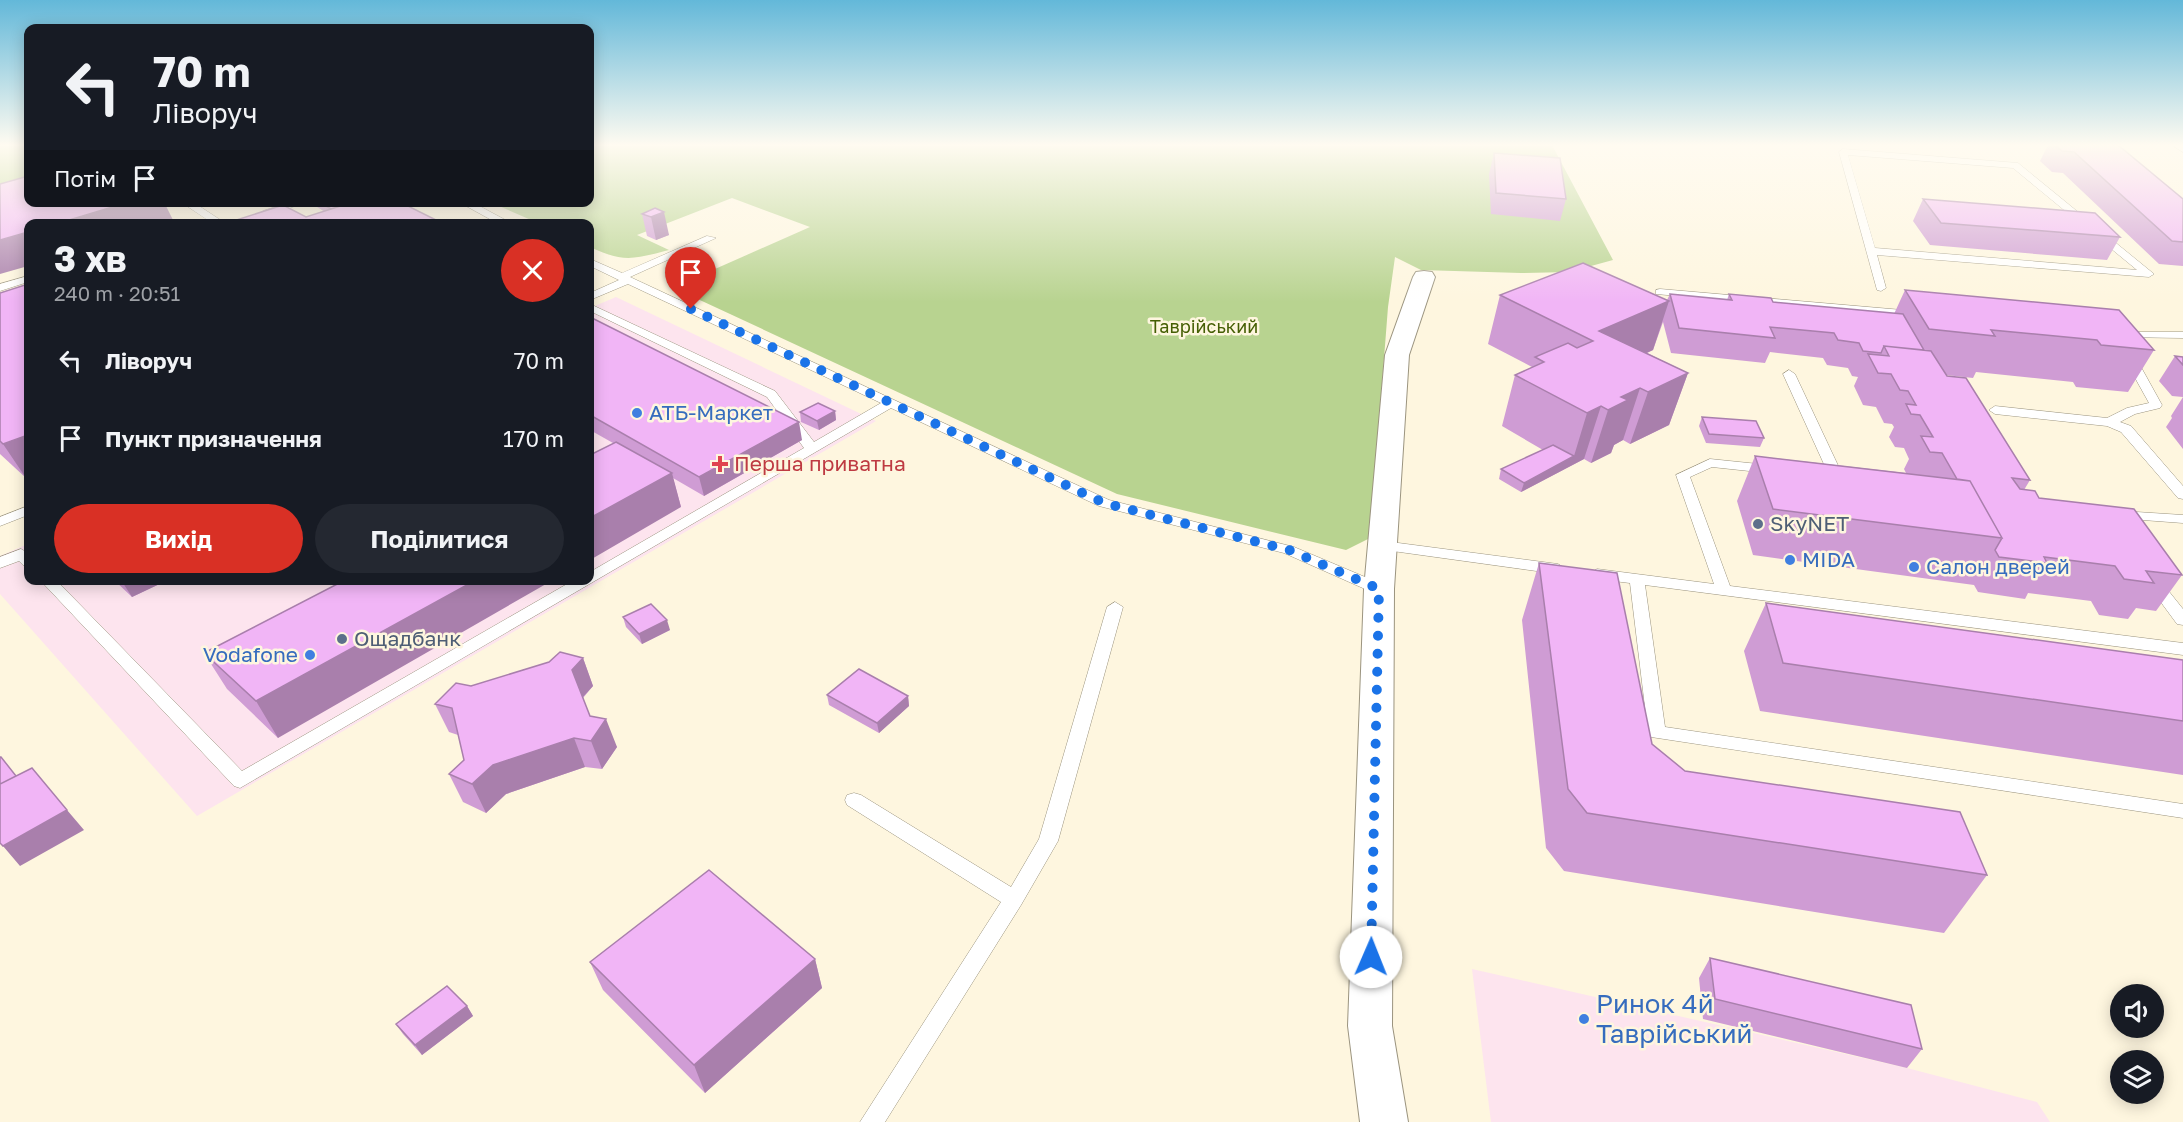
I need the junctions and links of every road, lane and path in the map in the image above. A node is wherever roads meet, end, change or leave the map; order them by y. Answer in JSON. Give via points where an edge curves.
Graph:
{"nodes":[{"id":1,"x":1855,"y":197,"type":"edge"},
{"id":2,"x":2054,"y":197,"type":"edge"},
{"id":3,"x":193,"y":207,"type":"edge"},
{"id":4,"x":286,"y":207,"type":"edge"},
{"id":5,"x":473,"y":207,"type":"edge"},
{"id":6,"x":212,"y":219,"type":"edge"},
{"id":7,"x":258,"y":219,"type":"edge"},
{"id":8,"x":498,"y":219,"type":"edge"},
{"id":9,"x":711,"y":238,"type":"dead end"},
{"id":10,"x":1870,"y":251,"type":"junction"},
{"id":11,"x":594,"y":264,"type":"edge"},
{"id":12,"x":1424,"y":277,"type":"dead end"},
{"id":13,"x":625,"y":278,"type":"junction"},
{"id":14,"x":24,"y":280,"type":"edge"},
{"id":15,"x":0,"y":288,"type":"edge"},
{"id":16,"x":1881,"y":288,"type":"dead end"},
{"id":17,"x":1660,"y":292,"type":"dead end"},
{"id":18,"x":594,"y":295,"type":"edge"},
{"id":19,"x":594,"y":309,"type":"edge"},
{"id":20,"x":1929,"y":316,"type":"edge"},
{"id":21,"x":2183,"y":335,"type":"edge"},
{"id":22,"x":1789,"y":374,"type":"dead end"},
{"id":23,"x":891,"y":403,"type":"junction"},
{"id":24,"x":1995,"y":410,"type":"dead end"},
{"id":25,"x":2109,"y":422,"type":"junction"},
{"id":26,"x":812,"y":449,"type":"junction"},
{"id":27,"x":1779,"y":471,"type":"edge"},
{"id":28,"x":1813,"y":474,"type":"edge"},
{"id":29,"x":2183,"y":495,"type":"edge"},
{"id":30,"x":24,"y":512,"type":"edge"},
{"id":31,"x":2183,"y":519,"type":"edge"},
{"id":32,"x":0,"y":522,"type":"edge"},
{"id":33,"x":2117,"y":532,"type":"edge"},
{"id":34,"x":1383,"y":546,"type":"junction"},
{"id":35,"x":24,"y":557,"type":"edge"},
{"id":36,"x":0,"y":563,"type":"edge"},
{"id":37,"x":2143,"y":567,"type":"edge"},
{"id":38,"x":594,"y":576,"type":"edge"},
{"id":39,"x":1636,"y":579,"type":"junction"},
{"id":40,"x":52,"y":585,"type":"edge"},
{"id":41,"x":578,"y":585,"type":"edge"},
{"id":42,"x":1379,"y":589,"type":"junction"},
{"id":43,"x":1724,"y":590,"type":"junction"},
{"id":44,"x":1115,"y":607,"type":"dead end"},
{"id":45,"x":2183,"y":620,"type":"edge"},
{"id":46,"x":2183,"y":650,"type":"edge"},
{"id":47,"x":854,"y":800,"type":"dead end"},
{"id":48,"x":2183,"y":811,"type":"edge"},
{"id":49,"x":1014,"y":899,"type":"junction"},
{"id":50,"x":872,"y":1122,"type":"edge"},
{"id":51,"x":1384,"y":1122,"type":"edge"}],
"edges":[{"from":1,"to":10,"type":"lane"},
{"from":2,"to":10,"type":"lane","via":[[2150,274]]},
{"from":3,"to":6,"type":"lane"},
{"from":4,"to":7,"type":"lane"},
{"from":5,"to":8,"type":"lane"},
{"from":9,"to":13,"type":"lane"},
{"from":10,"to":16,"type":"lane"},
{"from":11,"to":13,"type":"lane"},
{"from":12,"to":34,"type":"street","via":[[1397,355]]},
{"from":13,"to":18,"type":"lane"},
{"from":13,"to":23,"type":"lane"},
{"from":14,"to":15,"type":"lane"},
{"from":17,"to":20,"type":"lane"},
{"from":19,"to":26,"type":"lane","via":[[771,394]]},
{"from":21,"to":25,"type":"lane","via":[[2112,335],[2156,405]]},
{"from":22,"to":28,"type":"lane","via":[[1841,478]]},
{"from":23,"to":26,"type":"lane"},
{"from":23,"to":42,"type":"lane","via":[[1104,503],[1289,550]]},
{"from":24,"to":25,"type":"lane"},
{"from":25,"to":29,"type":"lane","via":[[2126,429]]},
{"from":26,"to":38,"type":"lane"},
{"from":27,"to":43,"type":"lane","via":[[1710,463],[1683,476]]},
{"from":30,"to":32,"type":"lane"},
{"from":31,"to":33,"type":"lane","via":[[2103,514]]},
{"from":34,"to":39,"type":"lane"},
{"from":34,"to":42,"type":"street"},
{"from":35,"to":36,"type":"lane"},
{"from":37,"to":45,"type":"lane"},
{"from":39,"to":43,"type":"lane"},
{"from":39,"to":48,"type":"lane","via":[[1658,732]]},
{"from":40,"to":41,"type":"lane","via":[[240,781]]},
{"from":42,"to":51,"type":"street","via":[[1370,1026]]},
{"from":43,"to":46,"type":"lane"},
{"from":44,"to":49,"type":"lane","via":[[1048,841]]},
{"from":47,"to":49,"type":"lane"},
{"from":49,"to":50,"type":"lane"}]}
